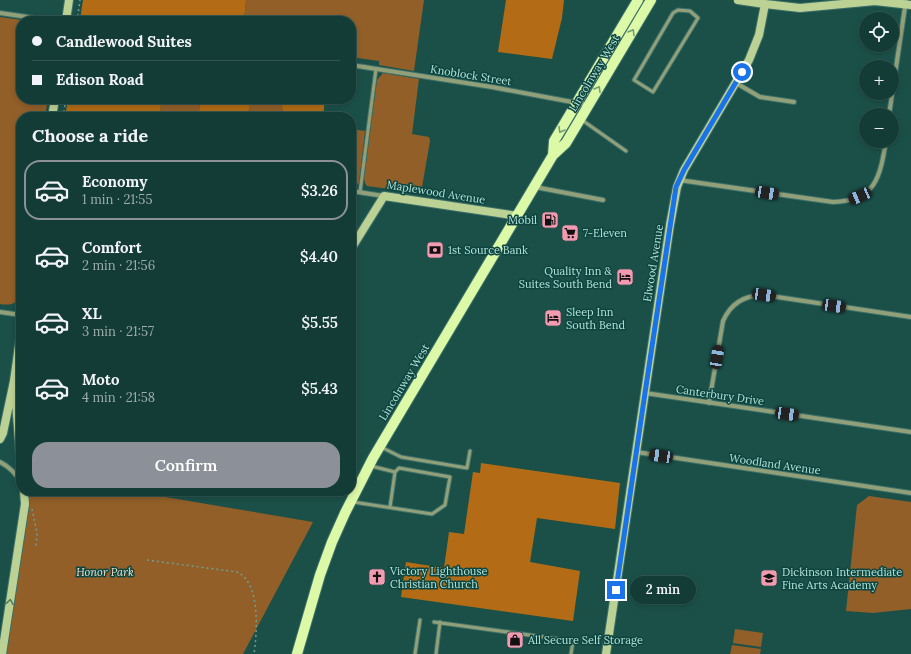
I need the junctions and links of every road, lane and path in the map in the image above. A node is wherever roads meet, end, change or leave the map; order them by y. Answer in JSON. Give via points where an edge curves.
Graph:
{"nodes":[{"id":1,"x":69,"y":0,"type":"edge"},
{"id":2,"x":80,"y":0,"type":"edge"},
{"id":3,"x":638,"y":0,"type":"edge"},
{"id":4,"x":651,"y":0,"type":"edge"},
{"id":5,"x":738,"y":0,"type":"edge"},
{"id":6,"x":908,"y":3,"type":"edge"},
{"id":7,"x":766,"y":4,"type":"junction"},
{"id":8,"x":690,"y":11,"type":"joint"},
{"id":9,"x":0,"y":13,"type":"edge"},
{"id":10,"x":21,"y":16,"type":"edge"},
{"id":11,"x":67,"y":16,"type":"edge"},
{"id":12,"x":78,"y":16,"type":"edge"},
{"id":13,"x":356,"y":66,"type":"edge"},
{"id":14,"x":376,"y":69,"type":"junction"},
{"id":15,"x":736,"y":83,"type":"junction"},
{"id":16,"x":794,"y":102,"type":"dead end"},
{"id":17,"x":576,"y":104,"type":"junction"},
{"id":18,"x":588,"y":105,"type":"junction"},
{"id":19,"x":890,"y":108,"type":"edge"},
{"id":20,"x":580,"y":119,"type":"junction"},
{"id":21,"x":885,"y":148,"type":"edge"},
{"id":22,"x":626,"y":150,"type":"dead end"},
{"id":23,"x":553,"y":155,"type":"junction"},
{"id":24,"x":679,"y":180,"type":"junction"},
{"id":25,"x":535,"y":187,"type":"junction"},
{"id":26,"x":356,"y":192,"type":"edge"},
{"id":27,"x":360,"y":192,"type":"junction"},
{"id":28,"x":384,"y":196,"type":"junction"},
{"id":29,"x":603,"y":200,"type":"dead end"},
{"id":30,"x":518,"y":216,"type":"junction"},
{"id":31,"x":356,"y":241,"type":"edge"},
{"id":32,"x":0,"y":312,"type":"edge"},
{"id":33,"x":16,"y":314,"type":"edge"},
{"id":34,"x":911,"y":317,"type":"edge"},
{"id":35,"x":16,"y":367,"type":"edge"},
{"id":36,"x":14,"y":381,"type":"junction"},
{"id":37,"x":645,"y":393,"type":"junction"},
{"id":38,"x":709,"y":403,"type":"junction"},
{"id":39,"x":16,"y":406,"type":"edge"},
{"id":40,"x":911,"y":432,"type":"edge"},
{"id":41,"x":0,"y":439,"type":"edge"},
{"id":42,"x":380,"y":447,"type":"junction"},
{"id":43,"x":470,"y":451,"type":"dead end"},
{"id":44,"x":636,"y":452,"type":"junction"},
{"id":45,"x":0,"y":462,"type":"edge"},
{"id":46,"x":369,"y":466,"type":"junction"},
{"id":47,"x":396,"y":472,"type":"junction"},
{"id":48,"x":16,"y":476,"type":"edge"},
{"id":49,"x":356,"y":491,"type":"edge"},
{"id":50,"x":911,"y":493,"type":"edge"},
{"id":51,"x":24,"y":496,"type":"edge"},
{"id":52,"x":354,"y":496,"type":"edge"},
{"id":53,"x":351,"y":501,"type":"junction"},
{"id":54,"x":32,"y":506,"type":"dead end"},
{"id":55,"x":390,"y":507,"type":"junction"},
{"id":56,"x":36,"y":546,"type":"dead end"},
{"id":57,"x":146,"y":560,"type":"dead end"},
{"id":58,"x":420,"y":620,"type":"dead end"},
{"id":59,"x":434,"y":622,"type":"dead end"},
{"id":60,"x":440,"y":622,"type":"junction"},
{"id":61,"x":304,"y":634,"type":"junction"},
{"id":62,"x":2,"y":654,"type":"edge"},
{"id":63,"x":254,"y":654,"type":"edge"},
{"id":64,"x":297,"y":654,"type":"edge"},
{"id":65,"x":304,"y":654,"type":"edge"},
{"id":66,"x":415,"y":654,"type":"edge"},
{"id":67,"x":436,"y":654,"type":"edge"},
{"id":68,"x":571,"y":654,"type":"edge"},
{"id":69,"x":606,"y":654,"type":"edge"}],
"edges":[{"from":1,"to":11,"type":"street"},
{"from":2,"to":12,"type":"path"},
{"from":3,"to":17,"type":"main road","name":"Lincolnway West"},
{"from":18,"to":4,"type":"main road","name":"Lincolnway West","one_way":true},
{"from":5,"to":7,"type":"street"},
{"from":6,"to":7,"type":"street","via":[[874,1],[800,8]]},
{"from":6,"to":19,"type":"street"},
{"from":7,"to":15,"type":"street","name":"Elwood Avenue","via":[[755,48]]},
{"from":8,"to":8,"type":"lane","via":[[678,10],[673,13],[634,80],[653,92],[698,18]]},
{"from":9,"to":10,"type":"street"},
{"from":13,"to":14,"type":"street","name":"Knoblock Street"},
{"from":14,"to":17,"type":"street","name":"Knoblock Street","via":[[492,87]]},
{"from":14,"to":27,"type":"lane"},
{"from":15,"to":16,"type":"street","via":[[760,96]]},
{"from":15,"to":24,"type":"street","name":"Elwood Avenue"},
{"from":17,"to":18,"type":"street","name":"Knoblock Street"},
{"from":17,"to":23,"type":"main road","name":"Lincolnway West","one_way":true,"via":[[554,140]]},
{"from":18,"to":20,"type":"main road","name":"Lincolnway West"},
{"from":20,"to":22,"type":"lane"},
{"from":20,"to":23,"type":"main road","name":"Lincolnway West","via":[[566,143]]},
{"from":21,"to":24,"type":"street","via":[[878,179],[867,191],[842,202]]},
{"from":23,"to":25,"type":"main road","name":"Lincolnway West"},
{"from":24,"to":37,"type":"street","name":"Elwood Avenue"},
{"from":25,"to":29,"type":"street"},
{"from":25,"to":30,"type":"main road","name":"Lincolnway West"},
{"from":26,"to":27,"type":"street","name":"Maplewood Avenue"},
{"from":27,"to":28,"type":"street","name":"Maplewood Avenue"},
{"from":28,"to":30,"type":"street","name":"Maplewood Avenue"},
{"from":28,"to":31,"type":"street"},
{"from":30,"to":42,"type":"main road","name":"Lincolnway West"},
{"from":32,"to":33,"type":"street"},
{"from":34,"to":38,"type":"street","via":[[764,295],[741,300],[729,310],[723,321]]},
{"from":35,"to":36,"type":"street"},
{"from":36,"to":39,"type":"street"},
{"from":36,"to":41,"type":"street"},
{"from":37,"to":38,"type":"street","name":"Canterbury Drive"},
{"from":37,"to":44,"type":"street","name":"Elwood Avenue"},
{"from":38,"to":40,"type":"street","name":"Canterbury Drive"},
{"from":42,"to":43,"type":"lane","via":[[401,457],[467,468]]},
{"from":42,"to":46,"type":"main road","name":"Lincolnway West"},
{"from":44,"to":50,"type":"street","name":"Woodland Avenue"},
{"from":44,"to":69,"type":"street","name":"Elwood Avenue"},
{"from":45,"to":48,"type":"street"},
{"from":46,"to":47,"type":"lane"},
{"from":46,"to":49,"type":"main road","name":"Lincolnway West"},
{"from":47,"to":55,"type":"lane"},
{"from":47,"to":55,"type":"lane","via":[[400,468],[450,477],[445,505],[432,514]]},
{"from":62,"to":51,"type":"street","one_way":true},
{"from":52,"to":53,"type":"main road","name":"Lincolnway West"},
{"from":53,"to":55,"type":"lane"},
{"from":53,"to":61,"type":"main road","name":"Lincolnway West","via":[[320,575]]},
{"from":54,"to":56,"type":"path","via":[[37,533]]},
{"from":57,"to":63,"type":"path","via":[[242,574],[250,586],[256,609]]},
{"from":58,"to":66,"type":"lane"},
{"from":59,"to":60,"type":"lane"},
{"from":60,"to":67,"type":"lane"},
{"from":60,"to":68,"type":"lane","via":[[573,641]]},
{"from":61,"to":64,"type":"main road","name":"Lincolnway West"},
{"from":61,"to":65,"type":"main road","name":"Lincolnway West"}]}
